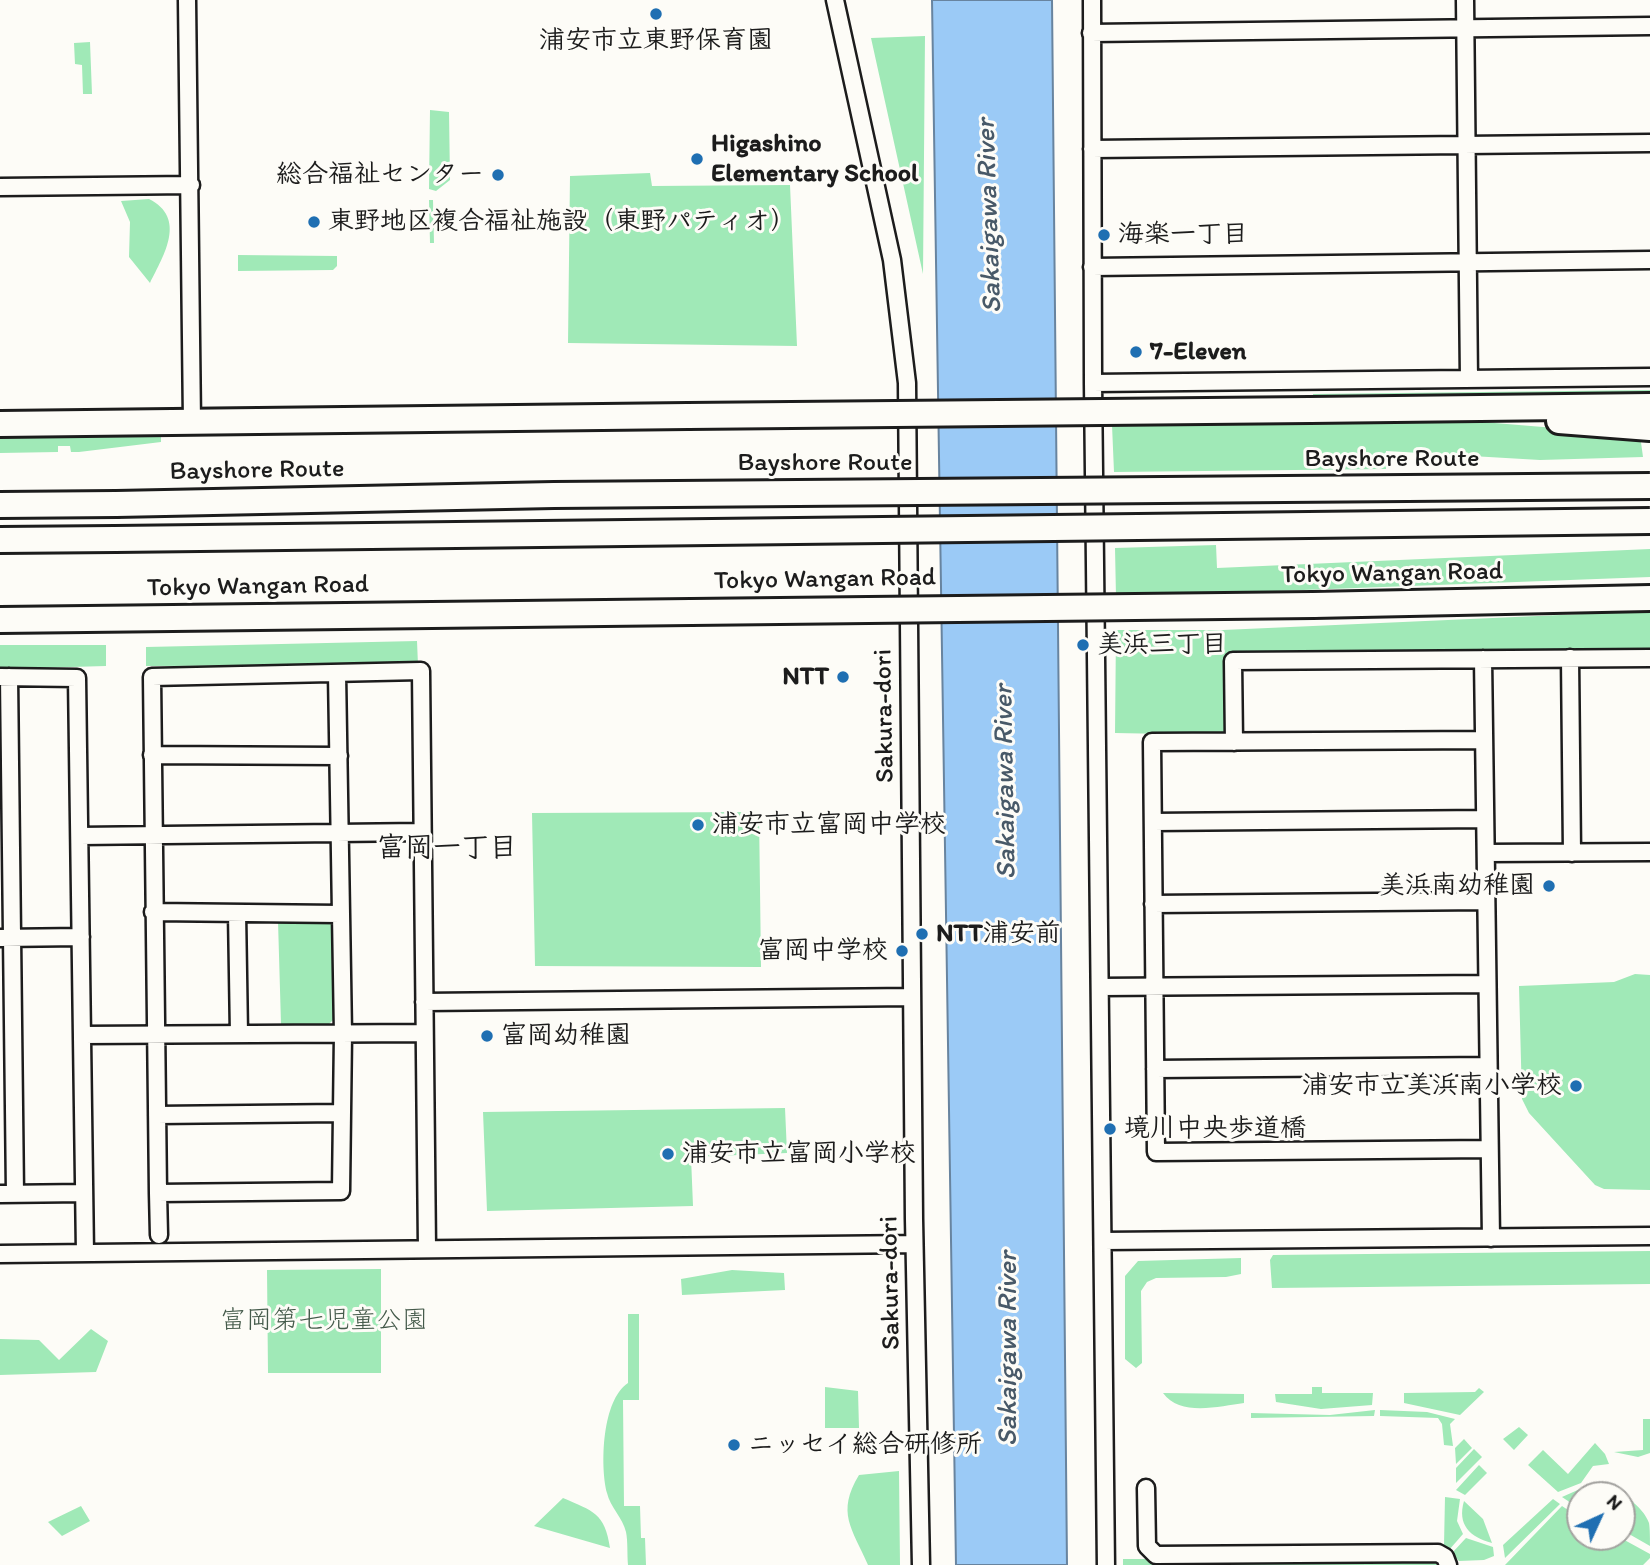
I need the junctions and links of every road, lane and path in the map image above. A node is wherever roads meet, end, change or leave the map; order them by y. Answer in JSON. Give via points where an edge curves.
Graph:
{"nodes":[{"id":1,"x":187,"y":0,"type":"edge"},
{"id":2,"x":835,"y":0,"type":"edge"},
{"id":3,"x":1092,"y":0,"type":"edge"},
{"id":4,"x":1465,"y":0,"type":"edge"},
{"id":5,"x":1650,"y":26,"type":"edge"},
{"id":6,"x":1465,"y":28,"type":"junction"},
{"id":7,"x":1091,"y":33,"type":"junction"},
{"id":8,"x":1650,"y":143,"type":"edge"},
{"id":9,"x":1466,"y":145,"type":"junction"},
{"id":10,"x":1092,"y":149,"type":"junction"},
{"id":11,"x":191,"y":185,"type":"junction"},
{"id":12,"x":0,"y":187,"type":"edge"},
{"id":13,"x":1650,"y":260,"type":"edge"},
{"id":14,"x":1468,"y":262,"type":"junction"},
{"id":15,"x":1092,"y":267,"type":"junction"},
{"id":16,"x":1650,"y":377,"type":"edge"},
{"id":17,"x":1469,"y":379,"type":"junction"},
{"id":18,"x":1093,"y":383,"type":"junction"},
{"id":19,"x":1650,"y":406,"type":"edge"},
{"id":20,"x":1465,"y":408,"type":"junction"},
{"id":21,"x":192,"y":422,"type":"junction"},
{"id":22,"x":0,"y":424,"type":"edge"},
{"id":23,"x":1650,"y":428,"type":"edge"},
{"id":24,"x":1650,"y":486,"type":"edge"},
{"id":25,"x":0,"y":505,"type":"edge"},
{"id":26,"x":1650,"y":521,"type":"edge"},
{"id":27,"x":0,"y":540,"type":"edge"},
{"id":28,"x":1650,"y":586,"type":"edge"},
{"id":29,"x":1650,"y":598,"type":"edge"},
{"id":30,"x":1592,"y":600,"type":"junction"},
{"id":31,"x":0,"y":620,"type":"edge"},
{"id":32,"x":1650,"y":658,"type":"edge"},
{"id":33,"x":1483,"y":659,"type":"junction"},
{"id":34,"x":1570,"y":659,"type":"junction"},
{"id":35,"x":337,"y":674,"type":"junction"},
{"id":36,"x":4,"y":677,"type":"edge"},
{"id":37,"x":1484,"y":740,"type":"junction"},
{"id":38,"x":1234,"y":742,"type":"junction"},
{"id":39,"x":152,"y":755,"type":"junction"},
{"id":40,"x":339,"y":756,"type":"junction"},
{"id":41,"x":1485,"y":820,"type":"junction"},
{"id":42,"x":1153,"y":822,"type":"junction"},
{"id":43,"x":421,"y":832,"type":"junction"},
{"id":44,"x":338,"y":833,"type":"junction"},
{"id":45,"x":152,"y":835,"type":"junction"},
{"id":46,"x":80,"y":836,"type":"junction"},
{"id":47,"x":1650,"y":852,"type":"edge"},
{"id":48,"x":1486,"y":853,"type":"junction"},
{"id":49,"x":1572,"y":853,"type":"junction"},
{"id":50,"x":1486,"y":901,"type":"junction"},
{"id":51,"x":1153,"y":904,"type":"junction"},
{"id":52,"x":153,"y":912,"type":"junction"},
{"id":53,"x":237,"y":913,"type":"junction"},
{"id":54,"x":340,"y":914,"type":"junction"},
{"id":55,"x":81,"y":937,"type":"junction"},
{"id":56,"x":6,"y":938,"type":"edge"},
{"id":57,"x":1487,"y":985,"type":"junction"},
{"id":58,"x":1101,"y":987,"type":"junction"},
{"id":59,"x":1154,"y":987,"type":"junction"},
{"id":60,"x":912,"y":997,"type":"junction"},
{"id":61,"x":424,"y":1002,"type":"junction"},
{"id":62,"x":424,"y":1033,"type":"junction"},
{"id":63,"x":156,"y":1034,"type":"junction"},
{"id":64,"x":239,"y":1034,"type":"junction"},
{"id":65,"x":343,"y":1034,"type":"junction"},
{"id":66,"x":82,"y":1035,"type":"junction"},
{"id":67,"x":1488,"y":1066,"type":"junction"},
{"id":68,"x":1155,"y":1069,"type":"junction"},
{"id":69,"x":340,"y":1113,"type":"junction"},
{"id":70,"x":157,"y":1115,"type":"junction"},
{"id":71,"x":1489,"y":1149,"type":"junction"},
{"id":72,"x":158,"y":1192,"type":"junction"},
{"id":73,"x":84,"y":1193,"type":"junction"},
{"id":74,"x":8,"y":1194,"type":"edge"},
{"id":75,"x":159,"y":1235,"type":"dead end"},
{"id":76,"x":1650,"y":1236,"type":"edge"},
{"id":77,"x":1491,"y":1238,"type":"junction"},
{"id":78,"x":1103,"y":1241,"type":"junction"},
{"id":79,"x":914,"y":1244,"type":"junction"},
{"id":80,"x":427,"y":1249,"type":"junction"},
{"id":81,"x":85,"y":1253,"type":"junction"},
{"id":82,"x":0,"y":1254,"type":"edge"},
{"id":83,"x":1146,"y":1488,"type":"dead end"},
{"id":84,"x":921,"y":1565,"type":"edge"},
{"id":85,"x":1106,"y":1565,"type":"edge"},
{"id":86,"x":1448,"y":1565,"type":"edge"}],
"edges":[{"from":1,"to":11,"type":"street"},
{"from":2,"to":60,"type":"street","name":"Sakura-dori","via":[[892,260],[905,348]]},
{"from":3,"to":7,"type":"street"},
{"from":4,"to":6,"type":"street"},
{"from":5,"to":6,"type":"street"},
{"from":6,"to":7,"type":"street"},
{"from":6,"to":9,"type":"street"},
{"from":7,"to":10,"type":"street"},
{"from":8,"to":9,"type":"street"},
{"from":9,"to":10,"type":"street"},
{"from":9,"to":14,"type":"street"},
{"from":10,"to":15,"type":"street"},
{"from":11,"to":12,"type":"street"},
{"from":11,"to":21,"type":"street"},
{"from":13,"to":14,"type":"street"},
{"from":14,"to":15,"type":"street"},
{"from":14,"to":17,"type":"street"},
{"from":15,"to":18,"type":"street"},
{"from":16,"to":17,"type":"street"},
{"from":17,"to":18,"type":"street"},
{"from":18,"to":58,"type":"street"},
{"from":19,"to":20,"type":"highway"},
{"from":20,"to":21,"type":"highway","bridge":true},
{"from":20,"to":23,"type":"highway"},
{"from":21,"to":22,"type":"highway"},
{"from":24,"to":25,"type":"highway","name":"Bayshore Route","bridge":true,"via":[[554,495]]},
{"from":26,"to":27,"type":"highway","bridge":true},
{"from":28,"to":30,"type":"highway"},
{"from":29,"to":30,"type":"highway","name":"Tokyo Wangan Road"},
{"from":30,"to":31,"type":"highway","name":"Tokyo Wangan Road","bridge":true},
{"from":32,"to":34,"type":"street"},
{"from":33,"to":34,"type":"street"},
{"from":33,"to":37,"type":"street"},
{"from":33,"to":38,"type":"street","via":[[1233,661]]},
{"from":34,"to":49,"type":"street"},
{"from":35,"to":39,"type":"street","via":[[152,677]]},
{"from":35,"to":40,"type":"street"},
{"from":35,"to":43,"type":"street","via":[[421,671]]},
{"from":36,"to":46,"type":"street","via":[[77,678]]},
{"from":36,"to":56,"type":"street"},
{"from":37,"to":38,"type":"street"},
{"from":37,"to":41,"type":"street"},
{"from":38,"to":42,"type":"street","via":[[1152,743]]},
{"from":39,"to":40,"type":"street"},
{"from":39,"to":45,"type":"street"},
{"from":40,"to":44,"type":"street"},
{"from":41,"to":42,"type":"street"},
{"from":41,"to":48,"type":"street"},
{"from":42,"to":51,"type":"street"},
{"from":43,"to":44,"type":"street"},
{"from":43,"to":61,"type":"street"},
{"from":44,"to":45,"type":"street"},
{"from":44,"to":54,"type":"street"},
{"from":45,"to":46,"type":"street"},
{"from":45,"to":52,"type":"street"},
{"from":46,"to":55,"type":"street"},
{"from":47,"to":49,"type":"street"},
{"from":48,"to":49,"type":"street"},
{"from":48,"to":50,"type":"street"},
{"from":50,"to":51,"type":"street"},
{"from":50,"to":57,"type":"street"},
{"from":51,"to":59,"type":"street"},
{"from":52,"to":53,"type":"street"},
{"from":52,"to":63,"type":"street"},
{"from":53,"to":54,"type":"street"},
{"from":53,"to":64,"type":"street"},
{"from":54,"to":65,"type":"street"},
{"from":55,"to":56,"type":"street"},
{"from":55,"to":66,"type":"street"},
{"from":56,"to":74,"type":"street"},
{"from":57,"to":59,"type":"street"},
{"from":57,"to":67,"type":"street"},
{"from":58,"to":59,"type":"street"},
{"from":58,"to":78,"type":"street"},
{"from":59,"to":68,"type":"street"},
{"from":60,"to":61,"type":"street"},
{"from":60,"to":79,"type":"street","name":"Sakura-dori"},
{"from":61,"to":62,"type":"street"},
{"from":62,"to":65,"type":"street"},
{"from":62,"to":80,"type":"street"},
{"from":63,"to":64,"type":"street"},
{"from":63,"to":66,"type":"street"},
{"from":63,"to":70,"type":"street"},
{"from":64,"to":65,"type":"street"},
{"from":65,"to":69,"type":"street"},
{"from":66,"to":73,"type":"street"},
{"from":67,"to":68,"type":"street"},
{"from":67,"to":71,"type":"street"},
{"from":68,"to":71,"type":"street","via":[[1156,1152]]},
{"from":69,"to":70,"type":"street"},
{"from":69,"to":72,"type":"street","via":[[341,1191]]},
{"from":70,"to":72,"type":"street"},
{"from":71,"to":77,"type":"street"},
{"from":72,"to":75,"type":"street"},
{"from":73,"to":74,"type":"street"},
{"from":73,"to":81,"type":"street"},
{"from":76,"to":77,"type":"street"},
{"from":77,"to":78,"type":"street"},
{"from":78,"to":85,"type":"street"},
{"from":79,"to":80,"type":"street"},
{"from":79,"to":84,"type":"street","name":"Sakura-dori"},
{"from":80,"to":81,"type":"street"},
{"from":81,"to":82,"type":"street"},
{"from":83,"to":86,"type":"street","via":[[1147,1545],[1156,1555],[1438,1553]]}]}
